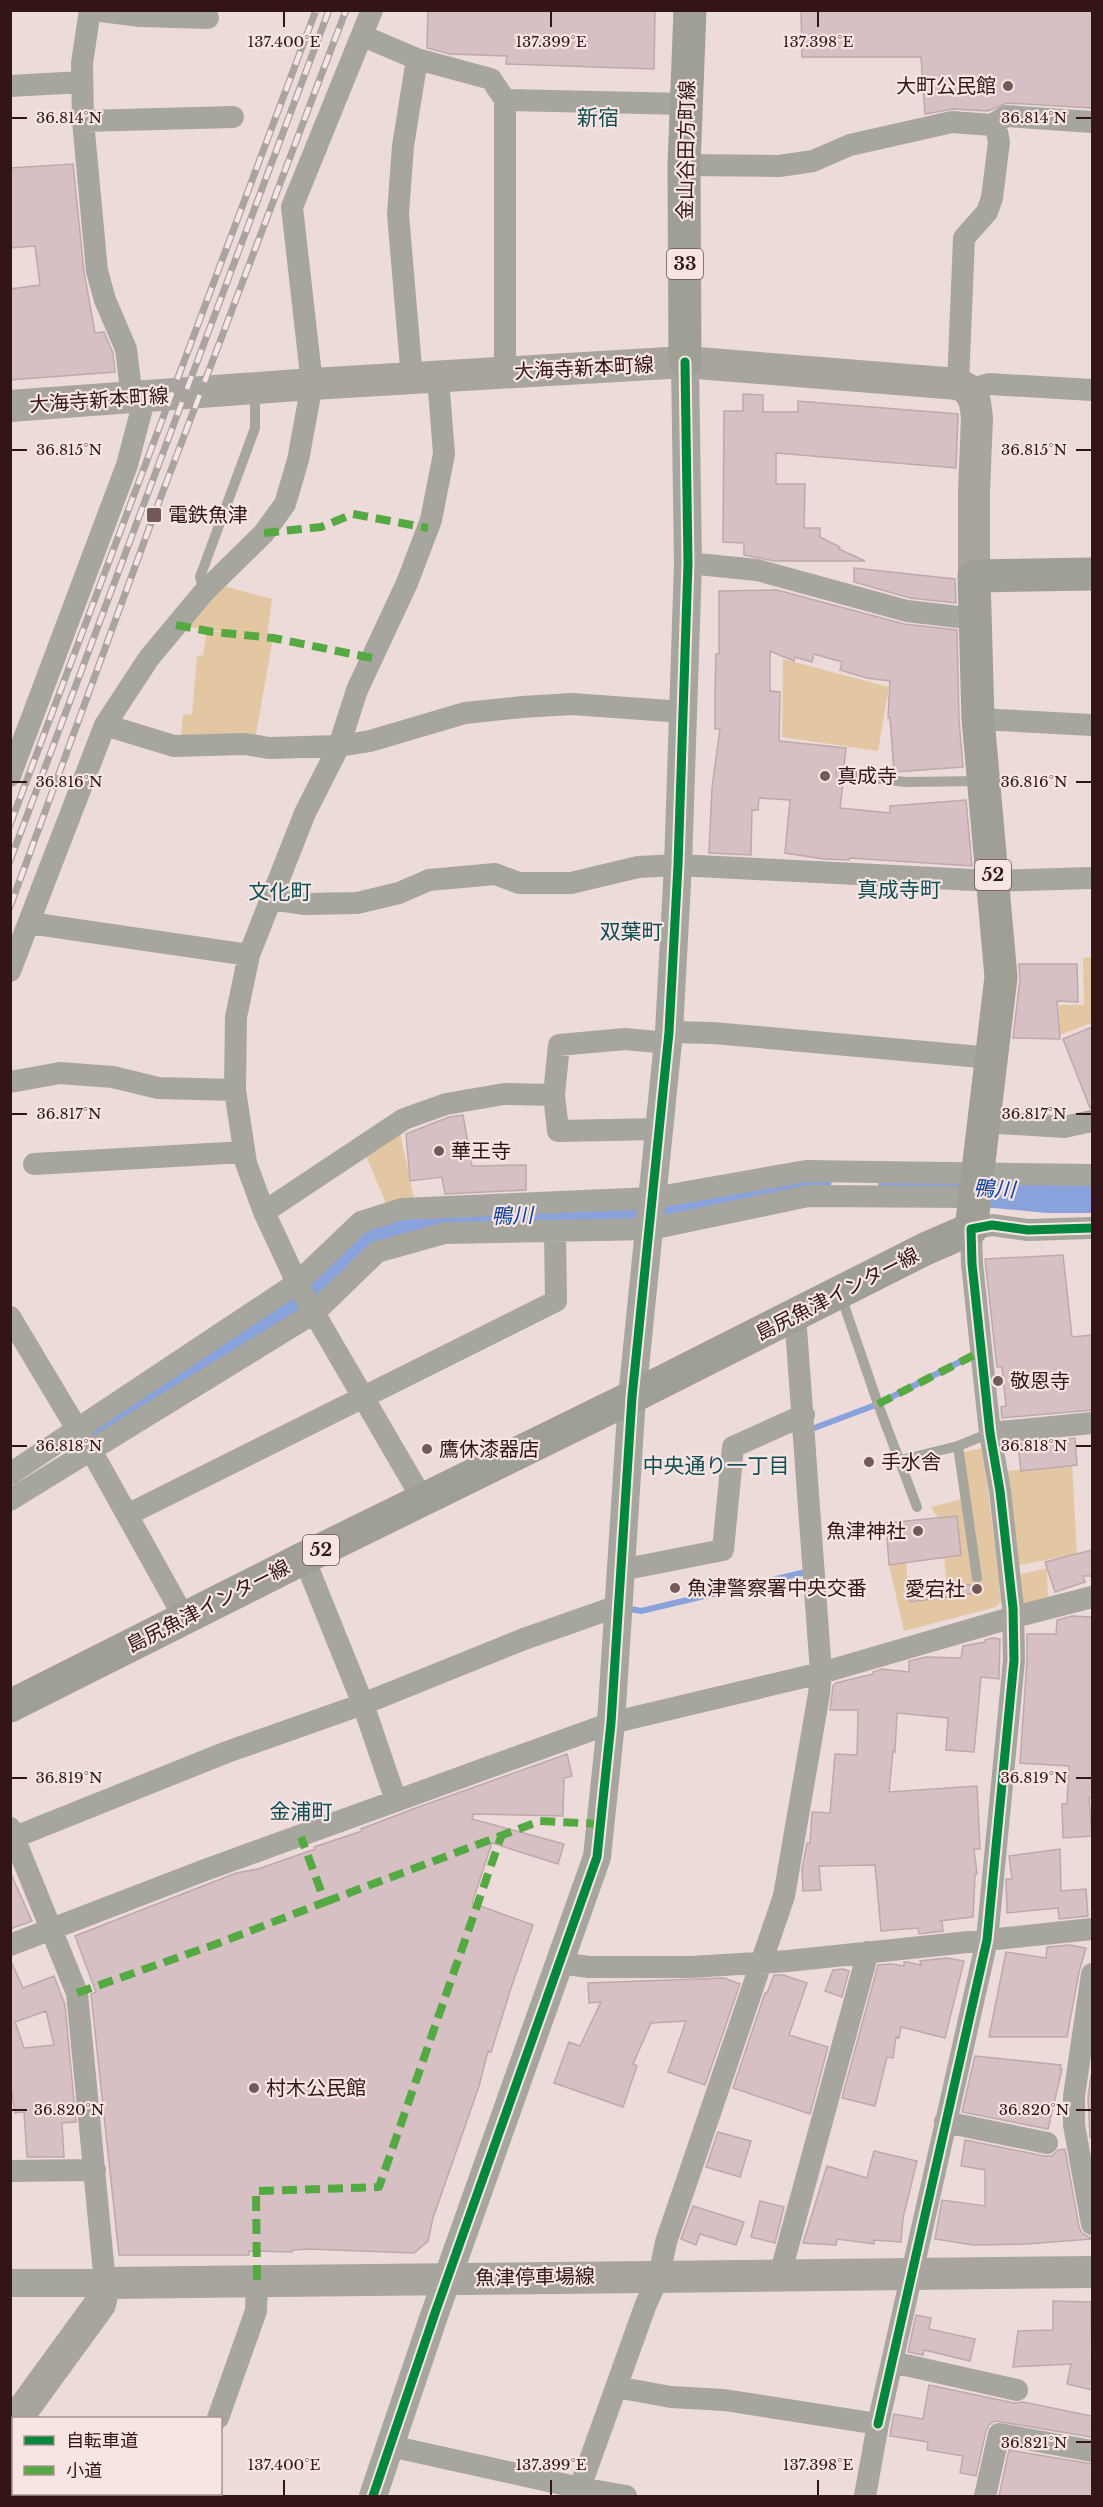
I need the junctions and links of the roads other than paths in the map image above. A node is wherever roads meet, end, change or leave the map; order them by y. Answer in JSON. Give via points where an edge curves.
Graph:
{"nodes":[{"id":1,"x":91,"y":10,"type":"edge"},
{"id":2,"x":372,"y":10,"type":"edge"},
{"id":3,"x":690,"y":10,"type":"edge"},
{"id":4,"x":208,"y":18,"type":"dead end"},
{"id":5,"x":363,"y":36,"type":"junction"},
{"id":6,"x":417,"y":59,"type":"junction"},
{"id":7,"x":82,"y":81,"type":"junction"},
{"id":8,"x":10,"y":86,"type":"edge"},
{"id":9,"x":505,"y":100,"type":"junction"},
{"id":10,"x":687,"y":104,"type":"junction"},
{"id":11,"x":233,"y":117,"type":"dead end"},
{"id":12,"x":83,"y":121,"type":"junction"},
{"id":13,"x":1092,"y":122,"type":"edge"},
{"id":14,"x":992,"y":125,"type":"junction"},
{"id":15,"x":684,"y":165,"type":"junction"},
{"id":16,"x":685,"y":362,"type":"junction"},
{"id":17,"x":505,"y":373,"type":"junction"},
{"id":18,"x":425,"y":379,"type":"junction"},
{"id":19,"x":312,"y":384,"type":"junction"},
{"id":20,"x":963,"y":387,"type":"junction"},
{"id":21,"x":255,"y":388,"type":"junction"},
{"id":22,"x":1092,"y":390,"type":"edge"},
{"id":23,"x":138,"y":397,"type":"junction"},
{"id":24,"x":10,"y":406,"type":"edge"},
{"id":25,"x":688,"y":563,"type":"junction"},
{"id":26,"x":1092,"y":574,"type":"edge"},
{"id":27,"x":974,"y":576,"type":"junction"},
{"id":28,"x":204,"y":592,"type":"junction"},
{"id":29,"x":976,"y":619,"type":"junction"},
{"id":30,"x":683,"y":712,"type":"junction"},
{"id":31,"x":978,"y":719,"type":"junction"},
{"id":32,"x":105,"y":725,"type":"junction"},
{"id":33,"x":1092,"y":725,"type":"edge"},
{"id":34,"x":339,"y":746,"type":"junction"},
{"id":35,"x":843,"y":774,"type":"dead end"},
{"id":36,"x":10,"y":776,"type":"edge"},
{"id":37,"x":984,"y":781,"type":"junction"},
{"id":38,"x":678,"y":865,"type":"junction"},
{"id":39,"x":1092,"y":878,"type":"edge"},
{"id":40,"x":993,"y":881,"type":"junction"},
{"id":41,"x":271,"y":899,"type":"junction"},
{"id":42,"x":29,"y":923,"type":"junction"},
{"id":43,"x":249,"y":955,"type":"junction"},
{"id":44,"x":10,"y":971,"type":"edge"},
{"id":45,"x":669,"y":1037,"type":"junction"},
{"id":46,"x":992,"y":1058,"type":"junction"},
{"id":47,"x":10,"y":1082,"type":"edge"},
{"id":48,"x":235,"y":1090,"type":"junction"},
{"id":49,"x":554,"y":1095,"type":"junction"},
{"id":50,"x":1092,"y":1121,"type":"edge"},
{"id":51,"x":984,"y":1122,"type":"junction"},
{"id":52,"x":660,"y":1129,"type":"junction"},
{"id":53,"x":244,"y":1152,"type":"junction"},
{"id":54,"x":34,"y":1164,"type":"dead end"},
{"id":55,"x":1092,"y":1175,"type":"edge"},
{"id":56,"x":974,"y":1200,"type":"junction"},
{"id":57,"x":264,"y":1212,"type":"junction"},
{"id":58,"x":652,"y":1216,"type":"junction"},
{"id":59,"x":1092,"y":1228,"type":"edge"},
{"id":60,"x":555,"y":1231,"type":"junction"},
{"id":61,"x":298,"y":1285,"type":"junction"},
{"id":62,"x":840,"y":1293,"type":"junction"},
{"id":63,"x":313,"y":1311,"type":"junction"},
{"id":64,"x":795,"y":1314,"type":"junction"},
{"id":65,"x":10,"y":1317,"type":"edge"},
{"id":66,"x":363,"y":1396,"type":"junction"},
{"id":67,"x":632,"y":1397,"type":"junction"},
{"id":68,"x":804,"y":1414,"type":"junction"},
{"id":69,"x":1092,"y":1423,"type":"edge"},
{"id":70,"x":990,"y":1433,"type":"junction"},
{"id":71,"x":958,"y":1446,"type":"junction"},
{"id":72,"x":901,"y":1460,"type":"junction"},
{"id":73,"x":10,"y":1474,"type":"edge"},
{"id":74,"x":10,"y":1500,"type":"edge"},
{"id":75,"x":423,"y":1500,"type":"junction"},
{"id":76,"x":917,"y":1507,"type":"dead end"},
{"id":77,"x":127,"y":1515,"type":"junction"},
{"id":78,"x":304,"y":1558,"type":"junction"},
{"id":79,"x":621,"y":1570,"type":"junction"},
{"id":80,"x":977,"y":1578,"type":"dead end"},
{"id":81,"x":1092,"y":1598,"type":"edge"},
{"id":82,"x":618,"y":1606,"type":"junction"},
{"id":83,"x":1014,"y":1617,"type":"junction"},
{"id":84,"x":185,"y":1619,"type":"junction"},
{"id":85,"x":821,"y":1672,"type":"junction"},
{"id":86,"x":363,"y":1704,"type":"junction"},
{"id":87,"x":10,"y":1706,"type":"edge"},
{"id":88,"x":611,"y":1723,"type":"junction"},
{"id":89,"x":396,"y":1801,"type":"junction"},
{"id":90,"x":12,"y":1834,"type":"edge"},
{"id":91,"x":50,"y":1929,"type":"junction"},
{"id":92,"x":1092,"y":1929,"type":"edge"},
{"id":93,"x":987,"y":1940,"type":"junction"},
{"id":94,"x":10,"y":1945,"type":"edge"},
{"id":95,"x":868,"y":1952,"type":"junction"},
{"id":96,"x":761,"y":1962,"type":"junction"},
{"id":97,"x":559,"y":1963,"type":"junction"},
{"id":98,"x":1092,"y":1974,"type":"edge"},
{"id":99,"x":945,"y":2122,"type":"junction"},
{"id":100,"x":1047,"y":2143,"type":"dead end"},
{"id":101,"x":96,"y":2170,"type":"junction"},
{"id":102,"x":10,"y":2171,"type":"edge"},
{"id":103,"x":1092,"y":2224,"type":"edge"},
{"id":104,"x":1092,"y":2272,"type":"edge"},
{"id":105,"x":780,"y":2275,"type":"junction"},
{"id":106,"x":911,"y":2275,"type":"junction"},
{"id":107,"x":659,"y":2276,"type":"junction"},
{"id":108,"x":448,"y":2278,"type":"junction"},
{"id":109,"x":257,"y":2280,"type":"junction"},
{"id":110,"x":10,"y":2283,"type":"edge"},
{"id":111,"x":105,"y":2283,"type":"junction"},
{"id":112,"x":892,"y":2362,"type":"junction"},
{"id":113,"x":616,"y":2386,"type":"junction"},
{"id":114,"x":1017,"y":2390,"type":"dead end"},
{"id":115,"x":18,"y":2417,"type":"edge"},
{"id":116,"x":218,"y":2417,"type":"edge"},
{"id":117,"x":878,"y":2424,"type":"junction"},
{"id":118,"x":390,"y":2446,"type":"junction"},
{"id":119,"x":1092,"y":2451,"type":"edge"},
{"id":120,"x":578,"y":2492,"type":"edge"},
{"id":121,"x":373,"y":2496,"type":"edge"},
{"id":122,"x":626,"y":2496,"type":"edge"},
{"id":123,"x":865,"y":2496,"type":"edge"},
{"id":124,"x":985,"y":2496,"type":"edge"}],
"edges":[{"from":1,"to":4,"type":"street"},
{"from":1,"to":7,"type":"street"},
{"from":2,"to":5,"type":"street"},
{"from":3,"to":10,"type":"main road","name":"金山谷田方町線","number":"33"},
{"from":5,"to":6,"type":"street"},
{"from":5,"to":19,"type":"street","via":[[292,207]]},
{"from":6,"to":9,"type":"street","via":[[491,79]]},
{"from":6,"to":18,"type":"street","via":[[403,146],[398,214],[401,270]]},
{"from":7,"to":8,"type":"street"},
{"from":7,"to":12,"type":"street"},
{"from":9,"to":10,"type":"street"},
{"from":9,"to":17,"type":"street"},
{"from":10,"to":15,"type":"main road","name":"金山谷田方町線","number":"33"},
{"from":11,"to":12,"type":"street"},
{"from":12,"to":23,"type":"street","via":[[97,271],[126,348]]},
{"from":13,"to":14,"type":"street","via":[[1006,116]]},
{"from":14,"to":15,"type":"street","via":[[952,122],[779,166]]},
{"from":14,"to":20,"type":"street","via":[[999,142],[992,198],[987,212],[964,238]]},
{"from":15,"to":16,"type":"main road","name":"金山谷田方町線","number":"33"},
{"from":16,"to":17,"type":"main road","name":"大海寺新本町線"},
{"from":16,"to":20,"type":"main road","name":"大海寺新本町線"},
{"from":16,"to":25,"type":"street"},
{"from":17,"to":18,"type":"main road","name":"大海寺新本町線"},
{"from":18,"to":19,"type":"main road","name":"大海寺新本町線"},
{"from":18,"to":34,"type":"street","via":[[444,454],[431,520],[407,583],[357,690]]},
{"from":19,"to":21,"type":"main road","name":"大海寺新本町線"},
{"from":19,"to":28,"type":"street","via":[[298,460],[285,504],[264,533]]},
{"from":20,"to":22,"type":"street","via":[[989,384]]},
{"from":20,"to":27,"type":"main road","via":[[975,402],[977,418]]},
{"from":21,"to":23,"type":"main road","name":"大海寺新本町線"},
{"from":21,"to":28,"type":"lane","via":[[255,428],[200,577]]},
{"from":23,"to":24,"type":"main road","name":"大海寺新本町線"},
{"from":23,"to":36,"type":"street","via":[[127,465]]},
{"from":25,"to":29,"type":"street","via":[[757,570],[907,611]]},
{"from":25,"to":30,"type":"street"},
{"from":26,"to":27,"type":"main road"},
{"from":27,"to":29,"type":"main road","number":"52"},
{"from":28,"to":32,"type":"street","via":[[149,658]]},
{"from":29,"to":31,"type":"main road","number":"52"},
{"from":30,"to":34,"type":"street","via":[[572,704],[522,706],[465,714]]},
{"from":30,"to":38,"type":"street"},
{"from":31,"to":33,"type":"street"},
{"from":31,"to":37,"type":"main road","number":"52"},
{"from":32,"to":34,"type":"street","via":[[174,746]]},
{"from":32,"to":42,"type":"street"},
{"from":34,"to":41,"type":"street","via":[[305,813]]},
{"from":35,"to":37,"type":"lane","via":[[905,782]]},
{"from":37,"to":40,"type":"main road","number":"52"},
{"from":38,"to":40,"type":"street"},
{"from":38,"to":41,"type":"street","via":[[638,867],[571,883],[519,882],[495,874],[429,879],[399,893],[357,903],[305,904]]},
{"from":38,"to":45,"type":"street"},
{"from":39,"to":40,"type":"street"},
{"from":40,"to":46,"type":"main road","number":"52","via":[[1001,977]]},
{"from":41,"to":43,"type":"street"},
{"from":42,"to":43,"type":"street"},
{"from":42,"to":44,"type":"street"},
{"from":43,"to":48,"type":"street","via":[[236,1017]]},
{"from":45,"to":46,"type":"street","via":[[713,1033]]},
{"from":45,"to":49,"type":"street","via":[[559,1045]]},
{"from":45,"to":52,"type":"street"},
{"from":46,"to":51,"type":"main road","number":"52"},
{"from":47,"to":48,"type":"street","via":[[60,1073],[113,1077],[158,1088]]},
{"from":48,"to":53,"type":"street"},
{"from":49,"to":52,"type":"street","via":[[558,1131]]},
{"from":49,"to":57,"type":"street","via":[[504,1094],[446,1104],[404,1119]]},
{"from":50,"to":51,"type":"street","via":[[1064,1127]]},
{"from":51,"to":56,"type":"main road","number":"52"},
{"from":52,"to":58,"type":"street"},
{"from":53,"to":54,"type":"street"},
{"from":53,"to":57,"type":"street"},
{"from":55,"to":56,"type":"street"},
{"from":56,"to":58,"type":"street","via":[[808,1196]]},
{"from":56,"to":58,"type":"street","via":[[806,1171]]},
{"from":56,"to":59,"type":"street","via":[[992,1225],[1028,1230]]},
{"from":56,"to":62,"type":"main road","name":"島尻魚津インター線","number":"52","via":[[925,1249]]},
{"from":56,"to":70,"type":"street","via":[[972,1264]]},
{"from":57,"to":61,"type":"street"},
{"from":58,"to":60,"type":"street"},
{"from":58,"to":61,"type":"street","via":[[402,1209],[361,1222]]},
{"from":58,"to":67,"type":"street"},
{"from":60,"to":63,"type":"street","via":[[445,1233],[377,1252]]},
{"from":60,"to":66,"type":"street","via":[[556,1301]]},
{"from":61,"to":63,"type":"street"},
{"from":61,"to":73,"type":"street"},
{"from":62,"to":64,"type":"main road","name":"島尻魚津インター線","number":"52"},
{"from":62,"to":72,"type":"lane"},
{"from":63,"to":66,"type":"street"},
{"from":63,"to":74,"type":"street"},
{"from":64,"to":67,"type":"main road","name":"島尻魚津インター線","number":"52"},
{"from":64,"to":68,"type":"street"},
{"from":65,"to":77,"type":"street","bridge":true},
{"from":66,"to":75,"type":"street"},
{"from":66,"to":77,"type":"street"},
{"from":67,"to":75,"type":"main road","name":"島尻魚津インター線","number":"52"},
{"from":67,"to":79,"type":"street"},
{"from":68,"to":79,"type":"street","via":[[733,1447],[723,1550]]},
{"from":68,"to":85,"type":"street"},
{"from":69,"to":70,"type":"street"},
{"from":70,"to":71,"type":"lane"},
{"from":70,"to":83,"type":"street"},
{"from":71,"to":72,"type":"lane"},
{"from":71,"to":80,"type":"lane"},
{"from":72,"to":76,"type":"lane"},
{"from":75,"to":78,"type":"main road","name":"島尻魚津インター線","number":"52"},
{"from":77,"to":84,"type":"street"},
{"from":78,"to":84,"type":"main road","name":"島尻魚津インター線","number":"52"},
{"from":78,"to":86,"type":"street"},
{"from":79,"to":82,"type":"street"},
{"from":81,"to":83,"type":"street"},
{"from":82,"to":86,"type":"street"},
{"from":82,"to":88,"type":"street"},
{"from":83,"to":85,"type":"street"},
{"from":83,"to":93,"type":"street","via":[[1014,1660]]},
{"from":84,"to":87,"type":"main road","name":"島尻魚津インター線","number":"52"},
{"from":85,"to":88,"type":"street"},
{"from":85,"to":96,"type":"street","via":[[784,1896]]},
{"from":86,"to":89,"type":"street"},
{"from":86,"to":90,"type":"street"},
{"from":88,"to":89,"type":"street"},
{"from":88,"to":97,"type":"street","via":[[597,1857]]},
{"from":89,"to":91,"type":"street"},
{"from":90,"to":91,"type":"street"},
{"from":91,"to":94,"type":"street"},
{"from":91,"to":101,"type":"street","via":[[76,1993]]},
{"from":92,"to":93,"type":"street"},
{"from":93,"to":95,"type":"street"},
{"from":93,"to":99,"type":"street"},
{"from":95,"to":96,"type":"street"},
{"from":95,"to":105,"type":"street"},
{"from":96,"to":97,"type":"street","via":[[691,1967]]},
{"from":96,"to":107,"type":"street","via":[[666,2242]]},
{"from":97,"to":108,"type":"street"},
{"from":98,"to":103,"type":"street","via":[[1074,2096],[1074,2125]]},
{"from":99,"to":100,"type":"street"},
{"from":99,"to":106,"type":"street"},
{"from":101,"to":102,"type":"street"},
{"from":101,"to":111,"type":"street"},
{"from":104,"to":106,"type":"main road","name":"魚津停車場線"},
{"from":105,"to":106,"type":"main road","name":"魚津停車場線"},
{"from":105,"to":107,"type":"main road","name":"魚津停車場線"},
{"from":106,"to":112,"type":"street"},
{"from":107,"to":108,"type":"main road","name":"魚津停車場線"},
{"from":107,"to":113,"type":"street"},
{"from":108,"to":109,"type":"main road","name":"魚津停車場線"},
{"from":108,"to":118,"type":"street"},
{"from":109,"to":111,"type":"main road","name":"魚津停車場線"},
{"from":109,"to":116,"type":"street","via":[[256,2312]]},
{"from":110,"to":111,"type":"street"},
{"from":111,"to":115,"type":"main road","via":[[100,2304]]},
{"from":112,"to":114,"type":"street"},
{"from":112,"to":117,"type":"street"},
{"from":113,"to":117,"type":"street"},
{"from":113,"to":120,"type":"street"},
{"from":117,"to":123,"type":"street"},
{"from":118,"to":120,"type":"street"},
{"from":118,"to":121,"type":"street"},
{"from":119,"to":124,"type":"street","via":[[999,2434]]},
{"from":120,"to":122,"type":"street"}]}
